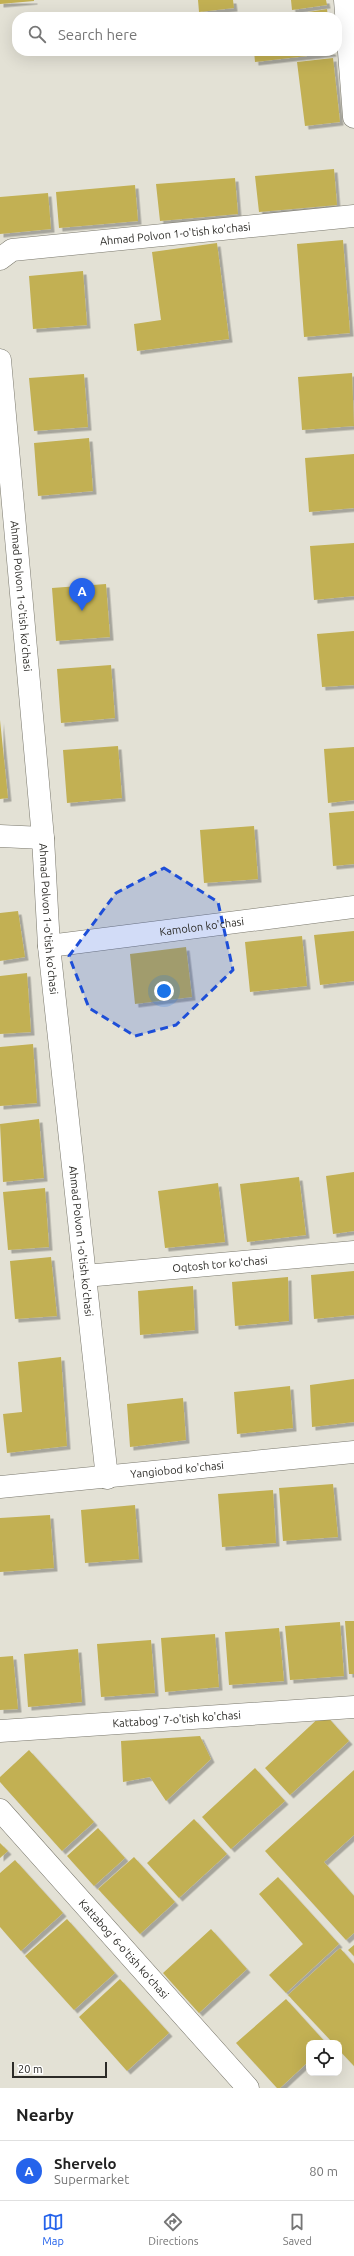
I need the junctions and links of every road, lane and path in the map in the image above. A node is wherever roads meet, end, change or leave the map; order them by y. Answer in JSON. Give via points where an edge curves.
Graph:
{"nodes":[{"id":1,"x":345,"y":0,"type":"edge"},
{"id":2,"x":354,"y":117,"type":"edge"},
{"id":3,"x":354,"y":216,"type":"edge"},
{"id":4,"x":0,"y":259,"type":"edge"},
{"id":5,"x":0,"y":360,"type":"edge"},
{"id":6,"x":0,"y":836,"type":"edge"},
{"id":7,"x":43,"y":838,"type":"junction"},
{"id":8,"x":354,"y":907,"type":"edge"},
{"id":9,"x":49,"y":946,"type":"junction"},
{"id":10,"x":354,"y":1252,"type":"edge"},
{"id":11,"x":85,"y":1276,"type":"junction"},
{"id":12,"x":354,"y":1452,"type":"edge"},
{"id":13,"x":107,"y":1478,"type":"junction"},
{"id":14,"x":0,"y":1487,"type":"edge"},
{"id":15,"x":354,"y":1707,"type":"edge"},
{"id":16,"x":0,"y":1731,"type":"edge"},
{"id":17,"x":0,"y":1810,"type":"edge"},
{"id":18,"x":248,"y":2088,"type":"edge"}],
"edges":[{"from":1,"to":2,"type":"street"},
{"from":3,"to":4,"type":"street","name":"Ahmad Polvon 1-o'tish ko'chasi","via":[[12,250]]},
{"from":5,"to":7,"type":"street","name":"Ahmad Polvon 1-o'tish ko'chasi"},
{"from":6,"to":7,"type":"street"},
{"from":7,"to":9,"type":"street","name":"Ahmad Polvon 1-o'tish ko'chasi"},
{"from":8,"to":9,"type":"street","name":"Kamolon ko'chasi"},
{"from":9,"to":11,"type":"street","name":"Ahmad Polvon 1-o'tish ko'chasi"},
{"from":10,"to":11,"type":"street","name":"Oqtosh tor koʻchasi"},
{"from":11,"to":13,"type":"street","name":"Ahmad Polvon 1-o'tish ko'chasi"},
{"from":12,"to":13,"type":"street","name":"Yangiobod ko'chasi"},
{"from":13,"to":14,"type":"street","name":"Yangiobod ko'chasi"},
{"from":15,"to":16,"type":"street","name":"Kattabog' 7-o'tish ko'chasi"},
{"from":17,"to":18,"type":"street","name":"Kattabog' 6-o'tish ko'chasi"}]}
